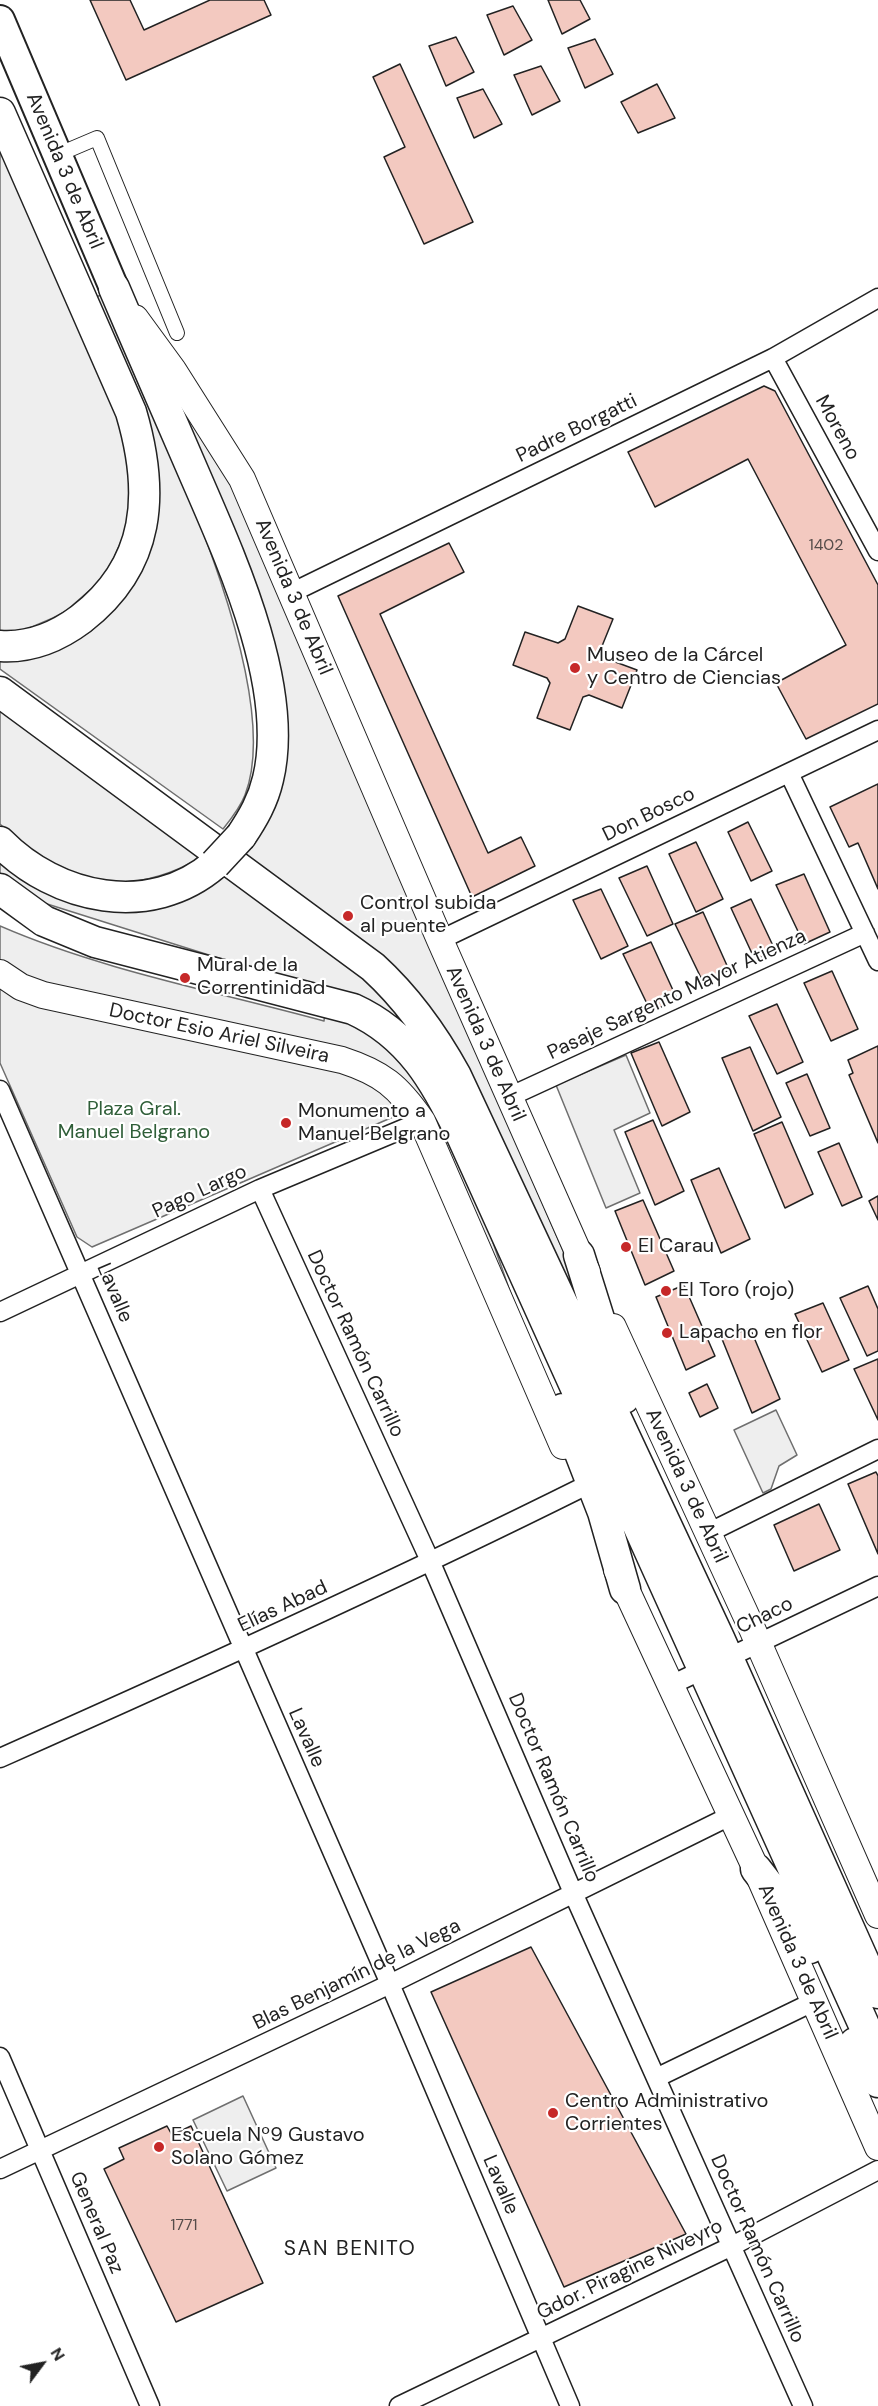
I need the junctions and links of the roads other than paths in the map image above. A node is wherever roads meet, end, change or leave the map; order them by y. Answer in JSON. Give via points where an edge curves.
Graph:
{"nodes":[{"id":1,"x":0,"y":20,"type":"edge"},
{"id":2,"x":0,"y":113,"type":"edge"},
{"id":3,"x":57,"y":155,"type":"junction"},
{"id":4,"x":114,"y":288,"type":"junction"},
{"id":5,"x":878,"y":298,"type":"edge"},
{"id":6,"x":177,"y":333,"type":"dead end"},
{"id":7,"x":773,"y":358,"type":"junction"},
{"id":8,"x":878,"y":550,"type":"edge"},
{"id":9,"x":291,"y":593,"type":"junction"},
{"id":10,"x":0,"y":646,"type":"edge"},
{"id":11,"x":0,"y":692,"type":"edge"},
{"id":12,"x":878,"y":730,"type":"edge"},
{"id":13,"x":789,"y":773,"type":"junction"},
{"id":14,"x":0,"y":842,"type":"edge"},
{"id":15,"x":0,"y":889,"type":"edge"},
{"id":16,"x":865,"y":933,"type":"junction"},
{"id":17,"x":440,"y":940,"type":"junction"},
{"id":18,"x":878,"y":961,"type":"edge"},
{"id":19,"x":0,"y":973,"type":"edge"},
{"id":20,"x":0,"y":1090,"type":"edge"},
{"id":21,"x":508,"y":1097,"type":"junction"},
{"id":22,"x":422,"y":1121,"type":"junction"},
{"id":23,"x":260,"y":1189,"type":"junction"},
{"id":24,"x":499,"y":1222,"type":"junction"},
{"id":25,"x":579,"y":1256,"type":"junction"},
{"id":26,"x":80,"y":1272,"type":"junction"},
{"id":27,"x":0,"y":1312,"type":"edge"},
{"id":28,"x":878,"y":1449,"type":"edge"},
{"id":29,"x":581,"y":1488,"type":"junction"},
{"id":30,"x":708,"y":1533,"type":"junction"},
{"id":31,"x":431,"y":1563,"type":"junction"},
{"id":32,"x":878,"y":1586,"type":"edge"},
{"id":33,"x":625,"y":1589,"type":"junction"},
{"id":34,"x":758,"y":1644,"type":"junction"},
{"id":35,"x":243,"y":1650,"type":"junction"},
{"id":36,"x":716,"y":1656,"type":"junction"},
{"id":37,"x":671,"y":1685,"type":"junction"},
{"id":38,"x":0,"y":1758,"type":"edge"},
{"id":39,"x":793,"y":1802,"type":"junction"},
{"id":40,"x":730,"y":1816,"type":"junction"},
{"id":41,"x":756,"y":1869,"type":"junction"},
{"id":42,"x":574,"y":1895,"type":"junction"},
{"id":43,"x":878,"y":1915,"type":"edge"},
{"id":44,"x":878,"y":1952,"type":"edge"},
{"id":45,"x":390,"y":1984,"type":"junction"},
{"id":46,"x":878,"y":1993,"type":"edge"},
{"id":47,"x":815,"y":2001,"type":"junction"},
{"id":48,"x":878,"y":2056,"type":"edge"},
{"id":49,"x":0,"y":2057,"type":"edge"},
{"id":50,"x":656,"y":2078,"type":"junction"},
{"id":51,"x":878,"y":2082,"type":"edge"},
{"id":52,"x":878,"y":2146,"type":"edge"},
{"id":53,"x":40,"y":2150,"type":"junction"},
{"id":54,"x":0,"y":2169,"type":"edge"},
{"id":55,"x":878,"y":2170,"type":"edge"},
{"id":56,"x":732,"y":2246,"type":"junction"},
{"id":57,"x":541,"y":2338,"type":"junction"},
{"id":58,"x":150,"y":2406,"type":"edge"},
{"id":59,"x":399,"y":2406,"type":"edge"},
{"id":60,"x":570,"y":2406,"type":"edge"},
{"id":61,"x":803,"y":2406,"type":"edge"}],
"edges":[{"from":1,"to":3,"type":"main road","name":"Avenida 3 de Abril"},
{"from":2,"to":10,"type":"highway","via":[[131,412],[143,482],[135,552],[112,592],[77,622],[45,640]]},
{"from":3,"to":4,"type":"main road","name":"Avenida 3 de Abril"},
{"from":3,"to":6,"type":"street","via":[[97,138]]},
{"from":4,"to":9,"type":"main road","name":"Avenida 3 de Abril","via":[[173,370],[242,479]]},
{"from":4,"to":14,"type":"highway","bridge":true,"via":[[247,601],[269,706],[271,758],[262,799],[241,836],[215,864],[190,881],[153,894],[88,894],[45,878]]},
{"from":5,"to":7,"type":"street","name":"Padre Borgatti"},
{"from":7,"to":8,"type":"street","name":"Moreno"},
{"from":7,"to":9,"type":"street","name":"Padre Borgatti"},
{"from":9,"to":17,"type":"main road","name":"Avenida 3 de Abril"},
{"from":11,"to":36,"type":"highway","name":"Avenida 3 de Abril","via":[[347,946],[412,1006],[456,1076]]},
{"from":12,"to":13,"type":"street","name":"Don Bosco"},
{"from":13,"to":16,"type":"street"},
{"from":13,"to":17,"type":"street","name":"Don Bosco"},
{"from":15,"to":24,"type":"highway","name":"Avenida 3 de Abril","via":[[44,921],[95,942],[331,1001],[387,1027],[409,1046],[431,1075]]},
{"from":16,"to":18,"type":"street"},
{"from":16,"to":21,"type":"street","name":"Pasaje Sargento Mayor Atienza"},
{"from":17,"to":21,"type":"main road","name":"Avenida 3 de Abril"},
{"from":19,"to":22,"type":"main road","name":"Doctor Esio Ariel Silveira","via":[[21,987],[53,998],[361,1066],[401,1091]]},
{"from":20,"to":26,"type":"street","name":"Lavalle"},
{"from":21,"to":25,"type":"main road","name":"Avenida 3 de Abril"},
{"from":22,"to":23,"type":"street","name":"Pago Largo"},
{"from":22,"to":29,"type":"main road","name":"Avenida 3 de Abril"},
{"from":23,"to":26,"type":"street","name":"Pago Largo"},
{"from":23,"to":31,"type":"street","name":"Doctor Ramón Carrillo"},
{"from":24,"to":33,"type":"highway","via":[[522,1306],[603,1512]]},
{"from":24,"to":36,"type":"highway","name":"Avenida 3 de Abril"},
{"from":25,"to":30,"type":"main road","name":"Avenida 3 de Abril"},
{"from":25,"to":36,"type":"highway","via":[[623,1396],[686,1545]]},
{"from":26,"to":27,"type":"street","name":"Pago Largo"},
{"from":26,"to":35,"type":"street","name":"Lavalle"},
{"from":28,"to":30,"type":"street"},
{"from":29,"to":31,"type":"street","name":"Elías Abad"},
{"from":29,"to":33,"type":"main road","name":"Avenida 3 de Abril"},
{"from":30,"to":34,"type":"main road","name":"Avenida 3 de Abril"},
{"from":31,"to":35,"type":"street","name":"Elías Abad"},
{"from":31,"to":42,"type":"street","name":"Doctor Ramón Carrillo"},
{"from":32,"to":34,"type":"street","name":"Chaco"},
{"from":33,"to":37,"type":"main road","name":"Avenida 3 de Abril"},
{"from":34,"to":36,"type":"street","name":"Chaco"},
{"from":34,"to":43,"type":"main road","name":"Avenida 3 de Abril"},
{"from":35,"to":38,"type":"street","name":"Elías Abad"},
{"from":35,"to":45,"type":"street","name":"Lavalle"},
{"from":36,"to":37,"type":"street","name":"Chaco"},
{"from":36,"to":39,"type":"highway","name":"Avenida 3 de Abril"},
{"from":36,"to":48,"type":"highway","name":"Avenida 3 de Abril"},
{"from":37,"to":40,"type":"main road","name":"Avenida 3 de Abril"},
{"from":39,"to":44,"type":"highway","via":[[849,1892]]},
{"from":39,"to":46,"type":"highway","name":"Avenida 3 de Abril"},
{"from":40,"to":41,"type":"main road","name":"Avenida 3 de Abril"},
{"from":40,"to":42,"type":"street","name":"Blas Benjamín de la Vega"},
{"from":41,"to":47,"type":"main road","name":"Avenida 3 de Abril"},
{"from":41,"to":51,"type":"highway","via":[[798,1923],[861,2055]]},
{"from":42,"to":45,"type":"street","name":"Blas Benjamín de la Vega"},
{"from":42,"to":50,"type":"street","name":"Doctor Ramón Carrillo"},
{"from":45,"to":53,"type":"street","name":"Blas Benjamín de la Vega"},
{"from":45,"to":57,"type":"street","name":"Lavalle"},
{"from":47,"to":50,"type":"street"},
{"from":47,"to":52,"type":"main road","name":"Avenida 3 de Abril"},
{"from":49,"to":53,"type":"street","name":"General Paz"},
{"from":50,"to":56,"type":"street","name":"Doctor Ramón Carrillo"},
{"from":53,"to":54,"type":"street","name":"Blas Benjamín de la Vega"},
{"from":53,"to":58,"type":"street","name":"General Paz"},
{"from":55,"to":56,"type":"street","name":"Gdor. Piragine Niveyro"},
{"from":56,"to":57,"type":"street","name":"Gdor. Piragine Niveyro"},
{"from":56,"to":61,"type":"street","name":"Doctor Ramón Carrillo"},
{"from":57,"to":59,"type":"street","name":"Gdor. Piragine Niveyro"},
{"from":57,"to":60,"type":"street","name":"Lavalle"}]}
